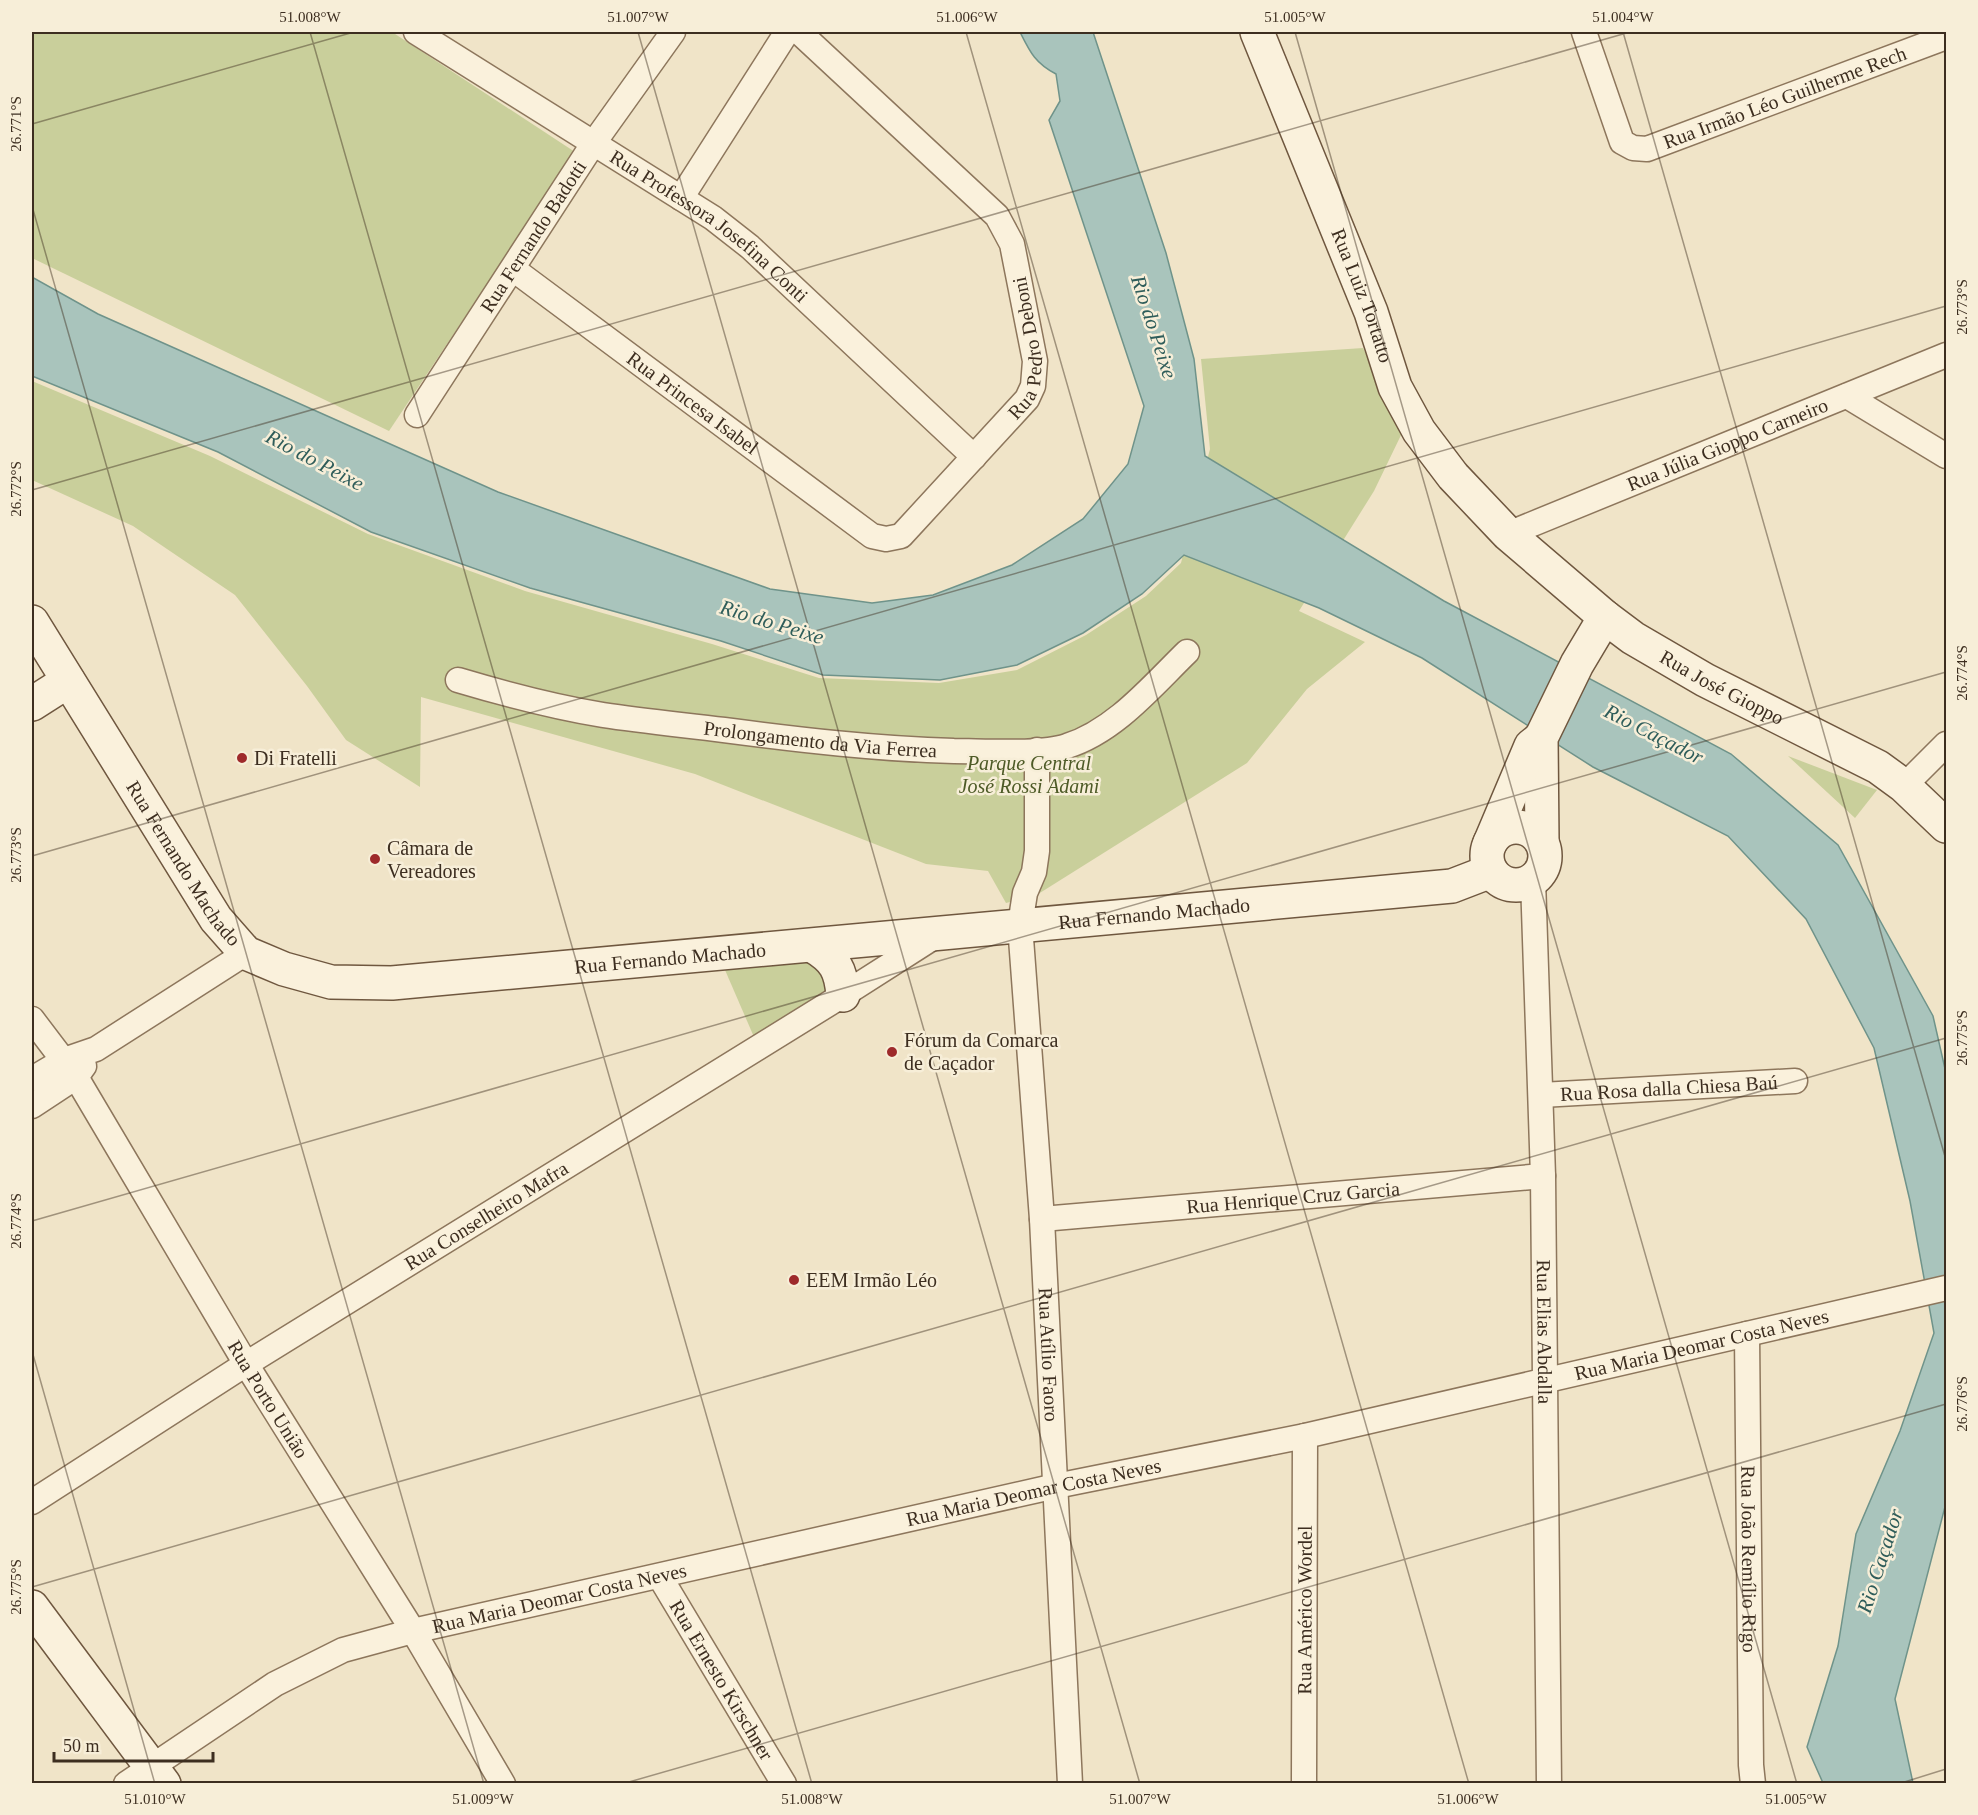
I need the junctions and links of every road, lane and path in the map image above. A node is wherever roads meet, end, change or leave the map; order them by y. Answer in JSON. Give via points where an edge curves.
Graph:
{"nodes":[{"id":1,"x":416,"y":32,"type":"edge"},
{"id":2,"x":673,"y":32,"type":"edge"},
{"id":3,"x":787,"y":32,"type":"edge"},
{"id":4,"x":799,"y":32,"type":"edge"},
{"id":5,"x":1257,"y":32,"type":"edge"},
{"id":6,"x":1584,"y":32,"type":"edge"},
{"id":7,"x":1947,"y":37,"type":"edge"},
{"id":8,"x":593,"y":144,"type":"junction"},
{"id":9,"x":681,"y":198,"type":"junction"},
{"id":10,"x":513,"y":269,"type":"junction"},
{"id":11,"x":1947,"y":355,"type":"edge"},
{"id":12,"x":1847,"y":396,"type":"junction"},
{"id":13,"x":417,"y":415,"type":"dead end"},
{"id":14,"x":974,"y":456,"type":"junction"},
{"id":15,"x":1947,"y":456,"type":"edge"},
{"id":16,"x":1508,"y":534,"type":"junction"},
{"id":17,"x":872,"y":536,"type":"joint"},
{"id":18,"x":1605,"y":617,"type":"junction"},
{"id":19,"x":32,"y":622,"type":"edge"},
{"id":20,"x":1187,"y":652,"type":"dead end"},
{"id":21,"x":458,"y":680,"type":"dead end"},
{"id":22,"x":68,"y":681,"type":"junction"},
{"id":23,"x":32,"y":704,"type":"edge"},
{"id":24,"x":1542,"y":736,"type":"junction"},
{"id":25,"x":1947,"y":744,"type":"edge"},
{"id":26,"x":1037,"y":750,"type":"junction"},
{"id":27,"x":1904,"y":786,"type":"junction"},
{"id":28,"x":1947,"y":826,"type":"edge"},
{"id":29,"x":1542,"y":842,"type":"junction"},
{"id":30,"x":1491,"y":857,"type":"junction"},
{"id":31,"x":1533,"y":880,"type":"junction"},
{"id":32,"x":1020,"y":925,"type":"junction"},
{"id":33,"x":943,"y":932,"type":"junction"},
{"id":34,"x":813,"y":946,"type":"junction"},
{"id":35,"x":246,"y":953,"type":"junction"},
{"id":36,"x":843,"y":995,"type":"junction"},
{"id":37,"x":32,"y":1019,"type":"edge"},
{"id":38,"x":70,"y":1069,"type":"junction"},
{"id":39,"x":32,"y":1079,"type":"edge"},
{"id":40,"x":1795,"y":1081,"type":"dead end"},
{"id":41,"x":1541,"y":1095,"type":"junction"},
{"id":42,"x":32,"y":1106,"type":"edge"},
{"id":43,"x":1543,"y":1176,"type":"junction"},
{"id":44,"x":1042,"y":1219,"type":"junction"},
{"id":45,"x":1947,"y":1288,"type":"edge"},
{"id":46,"x":1747,"y":1334,"type":"junction"},
{"id":47,"x":246,"y":1364,"type":"junction"},
{"id":48,"x":1544,"y":1381,"type":"junction"},
{"id":49,"x":1305,"y":1436,"type":"junction"},
{"id":50,"x":1056,"y":1486,"type":"junction"},
{"id":51,"x":32,"y":1502,"type":"edge"},
{"id":52,"x":660,"y":1577,"type":"junction"},
{"id":53,"x":32,"y":1607,"type":"edge"},
{"id":54,"x":413,"y":1631,"type":"junction"},
{"id":55,"x":147,"y":1778,"type":"edge"},
{"id":56,"x":503,"y":1784,"type":"edge"},
{"id":57,"x":784,"y":1784,"type":"edge"},
{"id":58,"x":1070,"y":1784,"type":"edge"},
{"id":59,"x":1304,"y":1784,"type":"edge"},
{"id":60,"x":1549,"y":1784,"type":"edge"},
{"id":61,"x":1754,"y":1784,"type":"edge"}],
"edges":[{"from":1,"to":8,"type":"street","name":"Rua Professora Josefina Conti"},
{"from":2,"to":8,"type":"street","name":"Rua Fernando Badotti"},
{"from":3,"to":9,"type":"street"},
{"from":4,"to":14,"type":"street","name":"Rua Pedro Deboni","via":[[997,216],[1012,244],[1035,361],[1033,386],[1027,399]]},
{"from":5,"to":16,"type":"main road","name":"Rua Luiz Tortatto","via":[[1371,312],[1395,387],[1419,431],[1453,476]]},
{"from":6,"to":7,"type":"street","name":"Rua Irmão Léo Guilherme Rech","via":[[1622,142],[1647,149]]},
{"from":8,"to":9,"type":"street","name":"Rua Professora Josefina Conti"},
{"from":8,"to":10,"type":"street","name":"Rua Fernando Badotti"},
{"from":9,"to":14,"type":"street","name":"Rua Professora Josefina Conti","via":[[750,248]]},
{"from":10,"to":13,"type":"street","name":"Rua Fernando Badotti"},
{"from":10,"to":17,"type":"street","name":"Rua Princesa Isabel"},
{"from":11,"to":12,"type":"street","name":"Rua Júlia Gioppo Carneiro"},
{"from":12,"to":15,"type":"street"},
{"from":12,"to":16,"type":"street","name":"Rua Júlia Gioppo Carneiro"},
{"from":14,"to":17,"type":"street","name":"Rua Pedro Deboni","via":[[901,536]]},
{"from":16,"to":18,"type":"main road","name":"Rua José Gioppo"},
{"from":18,"to":24,"type":"main road"},
{"from":18,"to":27,"type":"main road","name":"Rua José Gioppo","via":[[1705,680],[1878,767]]},
{"from":19,"to":22,"type":"main road","name":"Rua Fernando Machado"},
{"from":20,"to":26,"type":"street","name":"Prolongamento da Via Ferrea","via":[[1104,728],[1065,747]]},
{"from":21,"to":26,"type":"street","name":"Prolongamento da Via Ferrea","via":[[601,714],[797,740],[921,750]]},
{"from":22,"to":23,"type":"main road"},
{"from":22,"to":35,"type":"main road","name":"Rua Fernando Machado","via":[[216,919]]},
{"from":24,"to":29,"type":"main road"},
{"from":24,"to":30,"type":"main road","via":[[1531,746]]},
{"from":25,"to":27,"type":"street"},
{"from":26,"to":32,"type":"street","name":"Rua Atílio Faoro","via":[[1037,851]]},
{"from":27,"to":28,"type":"main road","name":"Rua José Gioppo"},
{"from":29,"to":30,"type":"main road","via":[[1536,834],[1520,827],[1503,830]]},
{"from":29,"to":31,"type":"main road","via":[[1546,858]]},
{"from":30,"to":31,"type":"main road","via":[[1505,883],[1524,884]]},
{"from":30,"to":32,"type":"main road","name":"Rua Fernando Machado","via":[[1452,886]]},
{"from":31,"to":41,"type":"street","name":"Rua Elias Abdalla"},
{"from":32,"to":33,"type":"main road","name":"Rua Fernando Machado"},
{"from":32,"to":44,"type":"street","name":"Rua Atílio Faoro"},
{"from":33,"to":34,"type":"main road","name":"Rua Fernando Machado"},
{"from":33,"to":36,"type":"street","name":"Rua Conselheiro Mafra"},
{"from":34,"to":35,"type":"main road","name":"Rua Fernando Machado","via":[[392,983],[331,982]]},
{"from":34,"to":36,"type":"main road","via":[[836,966]]},
{"from":35,"to":38,"type":"street"},
{"from":36,"to":47,"type":"street","name":"Rua Conselheiro Mafra"},
{"from":37,"to":38,"type":"street","name":"Rua Porto União"},
{"from":38,"to":39,"type":"street"},
{"from":38,"to":42,"type":"street"},
{"from":38,"to":47,"type":"street","name":"Rua Porto União"},
{"from":40,"to":41,"type":"street","name":"Rua Rosa dalla Chiesa Baú"},
{"from":41,"to":43,"type":"street","name":"Rua Elias Abdalla"},
{"from":43,"to":44,"type":"street","name":"Rua Henrique Cruz Garcia"},
{"from":43,"to":48,"type":"street","name":"Rua Elias Abdalla"},
{"from":44,"to":50,"type":"street","name":"Rua Atílio Faoro"},
{"from":45,"to":46,"type":"street","name":"Rua Maria Deomar Costa Neves"},
{"from":46,"to":48,"type":"street","name":"Rua Maria Deomar Costa Neves"},
{"from":46,"to":61,"type":"street","name":"Rua João Remílio Rigo"},
{"from":47,"to":51,"type":"street","name":"Rua Conselheiro Mafra"},
{"from":47,"to":54,"type":"street","name":"Rua Porto União"},
{"from":48,"to":49,"type":"street","name":"Rua Maria Deomar Costa Neves"},
{"from":48,"to":60,"type":"street","name":"Rua Elias Abdalla"},
{"from":49,"to":50,"type":"street","name":"Rua Maria Deomar Costa Neves"},
{"from":49,"to":59,"type":"street","name":"Rua Américo Wordel"},
{"from":50,"to":52,"type":"street","name":"Rua Maria Deomar Costa Neves"},
{"from":50,"to":58,"type":"street","name":"Rua Atílio Faoro"},
{"from":52,"to":54,"type":"street","name":"Rua Maria Deomar Costa Neves"},
{"from":52,"to":57,"type":"street","name":"Rua Ernesto Kirschner"},
{"from":53,"to":55,"type":"main road"},
{"from":54,"to":55,"type":"street","name":"Rua Maria Deomar Costa Neves","via":[[343,1650],[275,1684]]},
{"from":54,"to":56,"type":"street","name":"Rua Porto União"}]}
